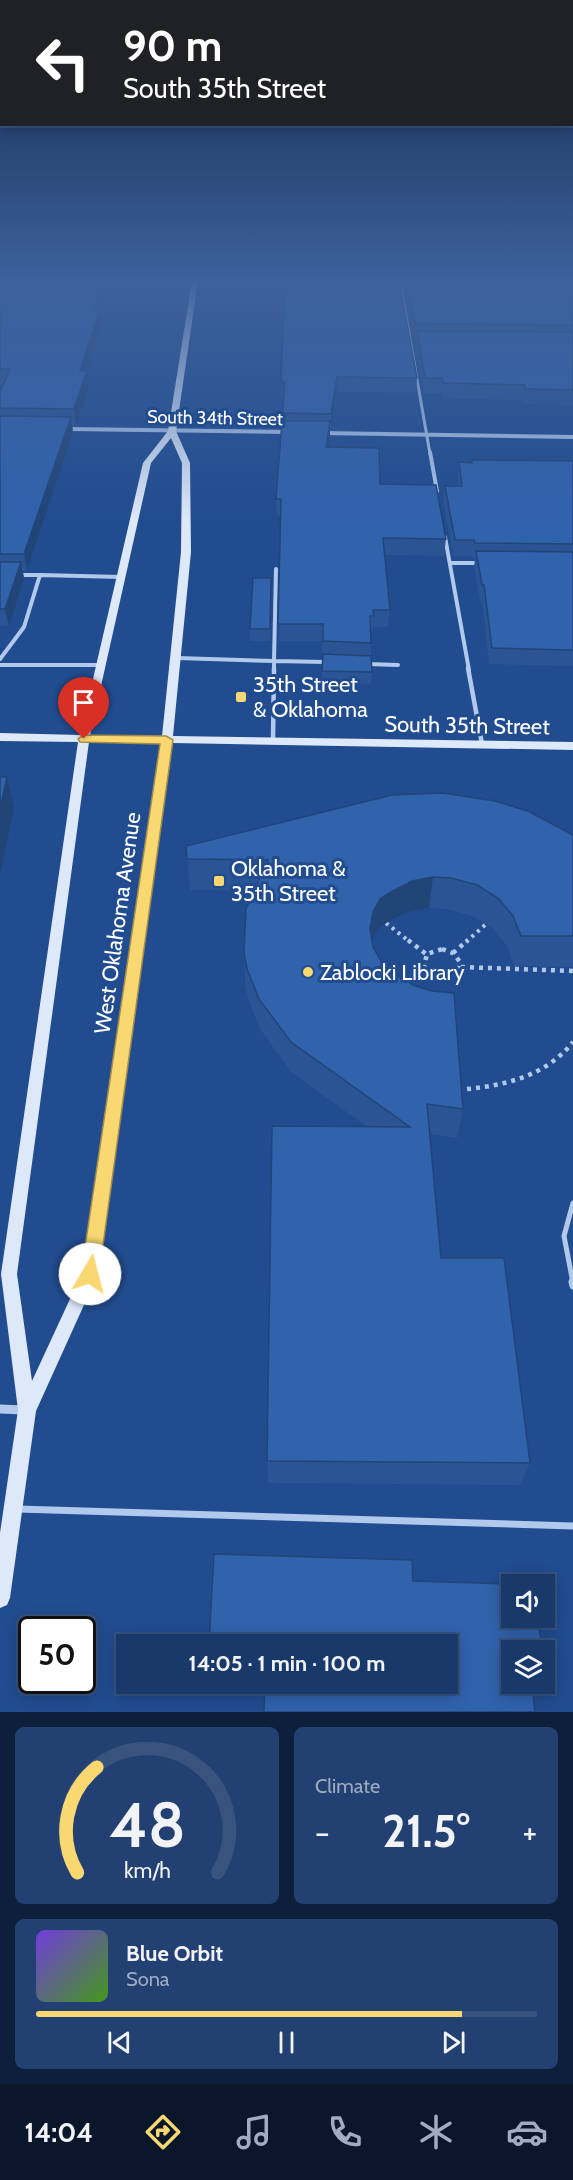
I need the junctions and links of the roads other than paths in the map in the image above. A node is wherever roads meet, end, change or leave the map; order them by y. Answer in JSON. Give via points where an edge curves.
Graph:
{"nodes":[{"id":1,"x":183,"y":361,"type":"edge"},
{"id":2,"x":414,"y":361,"type":"edge"},
{"id":3,"x":59,"y":429,"type":"edge"},
{"id":4,"x":172,"y":431,"type":"junction"},
{"id":5,"x":290,"y":433,"type":"edge"},
{"id":6,"x":313,"y":433,"type":"edge"},
{"id":7,"x":427,"y":435,"type":"junction"},
{"id":8,"x":573,"y":437,"type":"edge"},
{"id":9,"x":438,"y":497,"type":"edge"},
{"id":10,"x":444,"y":530,"type":"edge"},
{"id":11,"x":450,"y":563,"type":"junction"},
{"id":12,"x":483,"y":563,"type":"edge"},
{"id":13,"x":276,"y":568,"type":"dead end"},
{"id":14,"x":10,"y":575,"type":"edge"},
{"id":15,"x":39,"y":575,"type":"junction"},
{"id":16,"x":121,"y":576,"type":"junction"},
{"id":17,"x":175,"y":658,"type":"junction"},
{"id":18,"x":0,"y":659,"type":"edge"},
{"id":19,"x":274,"y":661,"type":"junction"},
{"id":20,"x":330,"y":663,"type":"edge"},
{"id":21,"x":364,"y":664,"type":"edge"},
{"id":22,"x":0,"y":665,"type":"edge"},
{"id":23,"x":101,"y":665,"type":"junction"},
{"id":24,"x":398,"y":665,"type":"dead end"},
{"id":25,"x":0,"y":737,"type":"edge"},
{"id":26,"x":84,"y":739,"type":"junction"},
{"id":27,"x":166,"y":740,"type":"junction"},
{"id":28,"x":273,"y":741,"type":"junction"},
{"id":29,"x":482,"y":744,"type":"junction"},
{"id":30,"x":573,"y":746,"type":"edge"},
{"id":31,"x":573,"y":1203,"type":"edge"},
{"id":32,"x":573,"y":1286,"type":"edge"},
{"id":33,"x":0,"y":1409,"type":"edge"},
{"id":34,"x":27,"y":1410,"type":"junction"},
{"id":35,"x":12,"y":1508,"type":"junction"},
{"id":36,"x":573,"y":1526,"type":"edge"},
{"id":37,"x":0,"y":1598,"type":"edge"}],
"edges":[{"from":1,"to":4,"type":"main road","name":"West Oklahoma Avenue"},
{"from":2,"to":7,"type":"lane"},
{"from":3,"to":4,"type":"street","name":"South 34th Street"},
{"from":4,"to":5,"type":"street","name":"South 34th Street"},
{"from":4,"to":16,"type":"main road","name":"West Oklahoma Avenue","via":[[147,463]]},
{"from":4,"to":17,"type":"main road","name":"West Oklahoma Avenue","via":[[186,463],[186,552]]},
{"from":6,"to":7,"type":"street","name":"South 34th Street"},
{"from":7,"to":8,"type":"street","name":"South 34th Street"},
{"from":7,"to":9,"type":"lane"},
{"from":10,"to":11,"type":"lane"},
{"from":11,"to":12,"type":"lane"},
{"from":11,"to":29,"type":"lane"},
{"from":13,"to":19,"type":"lane"},
{"from":14,"to":15,"type":"lane"},
{"from":15,"to":16,"type":"lane"},
{"from":15,"to":18,"type":"lane","via":[[24,627]]},
{"from":16,"to":23,"type":"main road","name":"West Oklahoma Avenue"},
{"from":17,"to":19,"type":"lane"},
{"from":17,"to":27,"type":"main road","name":"West Oklahoma Avenue"},
{"from":19,"to":20,"type":"lane"},
{"from":19,"to":28,"type":"lane"},
{"from":21,"to":24,"type":"lane"},
{"from":22,"to":23,"type":"lane"},
{"from":23,"to":26,"type":"main road","name":"West Oklahoma Avenue"},
{"from":25,"to":26,"type":"main road","name":"South 35th Street"},
{"from":26,"to":27,"type":"main road","name":"South 35th Street"},
{"from":26,"to":34,"type":"main road","name":"West Oklahoma Avenue","via":[[9,1274]]},
{"from":27,"to":28,"type":"main road","name":"South 35th Street"},
{"from":27,"to":34,"type":"main road","name":"West Oklahoma Avenue","via":[[90,1274]]},
{"from":28,"to":29,"type":"main road","name":"South 35th Street"},
{"from":29,"to":30,"type":"main road","name":"South 35th Street"},
{"from":31,"to":32,"type":"lane","via":[[564,1236]]},
{"from":33,"to":34,"type":"street"},
{"from":34,"to":35,"type":"main road","name":"West Oklahoma Avenue"},
{"from":35,"to":36,"type":"lane"},
{"from":35,"to":37,"type":"main road","name":"West Oklahoma Avenue"}]}
